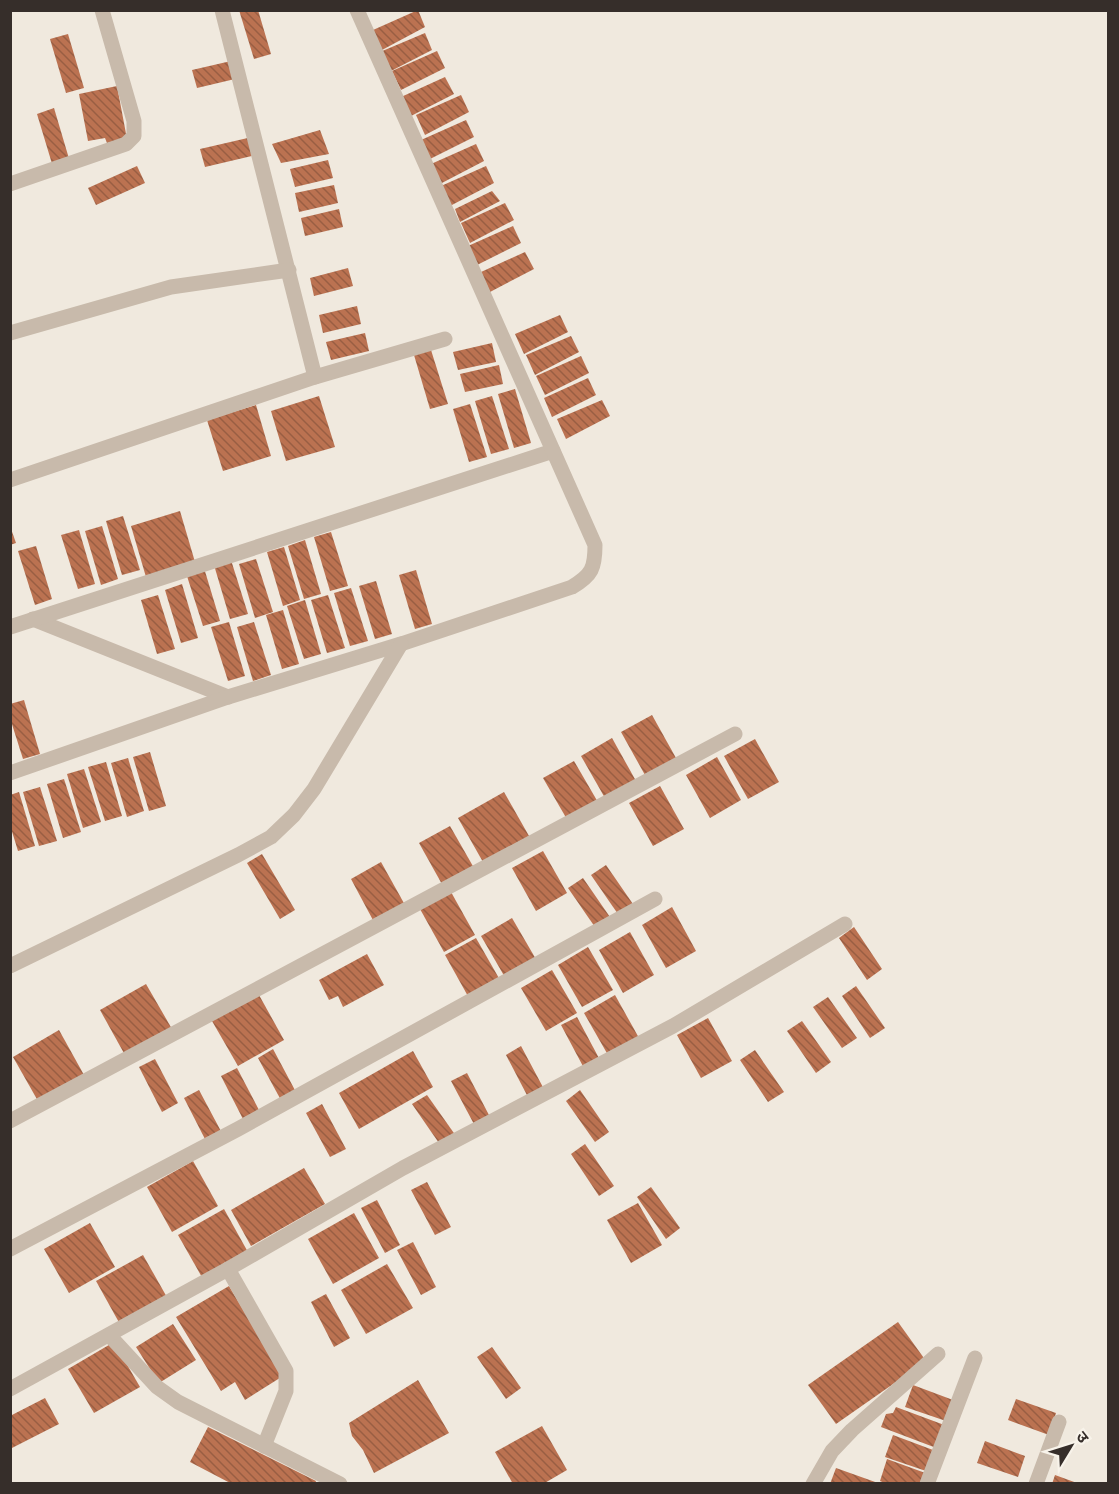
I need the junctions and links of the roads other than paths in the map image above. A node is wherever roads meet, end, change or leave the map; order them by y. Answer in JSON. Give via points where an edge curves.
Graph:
{"nodes":[{"id":1,"x":102,"y":10,"type":"edge"},
{"id":2,"x":222,"y":10,"type":"edge"},
{"id":3,"x":357,"y":10,"type":"edge"},
{"id":4,"x":10,"y":184,"type":"edge"},
{"id":5,"x":289,"y":270,"type":"junction"},
{"id":6,"x":10,"y":333,"type":"edge"},
{"id":7,"x":445,"y":339,"type":"dead end"},
{"id":8,"x":315,"y":377,"type":"junction"},
{"id":9,"x":553,"y":451,"type":"junction"},
{"id":10,"x":10,"y":480,"type":"edge"},
{"id":11,"x":33,"y":619,"type":"junction"},
{"id":12,"x":10,"y":627,"type":"edge"},
{"id":13,"x":400,"y":644,"type":"junction"},
{"id":14,"x":228,"y":698,"type":"junction"},
{"id":15,"x":735,"y":734,"type":"dead end"},
{"id":16,"x":10,"y":773,"type":"edge"},
{"id":17,"x":655,"y":899,"type":"dead end"},
{"id":18,"x":845,"y":924,"type":"dead end"},
{"id":19,"x":10,"y":966,"type":"edge"},
{"id":20,"x":10,"y":1120,"type":"edge"},
{"id":21,"x":10,"y":1249,"type":"edge"},
{"id":22,"x":228,"y":1269,"type":"junction"},
{"id":23,"x":109,"y":1335,"type":"junction"},
{"id":24,"x":938,"y":1354,"type":"dead end"},
{"id":25,"x":975,"y":1358,"type":"dead end"},
{"id":26,"x":10,"y":1389,"type":"edge"},
{"id":27,"x":1059,"y":1422,"type":"dead end"},
{"id":28,"x":264,"y":1446,"type":"junction"},
{"id":29,"x":340,"y":1484,"type":"edge"},
{"id":30,"x":813,"y":1484,"type":"edge"},
{"id":31,"x":927,"y":1484,"type":"edge"},
{"id":32,"x":1036,"y":1484,"type":"edge"}],
"edges":[{"from":1,"to":4,"type":"street","via":[[134,121],[134,136],[126,144]]},
{"from":2,"to":5,"type":"street"},
{"from":3,"to":9,"type":"street"},
{"from":5,"to":6,"type":"street","via":[[171,287]]},
{"from":5,"to":8,"type":"street"},
{"from":7,"to":8,"type":"street"},
{"from":8,"to":10,"type":"street"},
{"from":9,"to":11,"type":"street"},
{"from":9,"to":13,"type":"street","via":[[595,545],[595,564],[589,574],[572,587]]},
{"from":11,"to":12,"type":"street"},
{"from":11,"to":14,"type":"street"},
{"from":13,"to":14,"type":"street"},
{"from":13,"to":19,"type":"street","via":[[314,789],[271,837]]},
{"from":14,"to":16,"type":"street"},
{"from":15,"to":20,"type":"street"},
{"from":17,"to":21,"type":"street"},
{"from":18,"to":22,"type":"street","via":[[673,1026],[403,1168]]},
{"from":22,"to":23,"type":"street"},
{"from":22,"to":28,"type":"street","via":[[286,1371],[286,1391]]},
{"from":23,"to":26,"type":"street"},
{"from":23,"to":28,"type":"street","via":[[157,1387]]},
{"from":24,"to":30,"type":"street","via":[[845,1437]]},
{"from":25,"to":31,"type":"street"},
{"from":27,"to":32,"type":"street"},
{"from":28,"to":29,"type":"street"}]}
